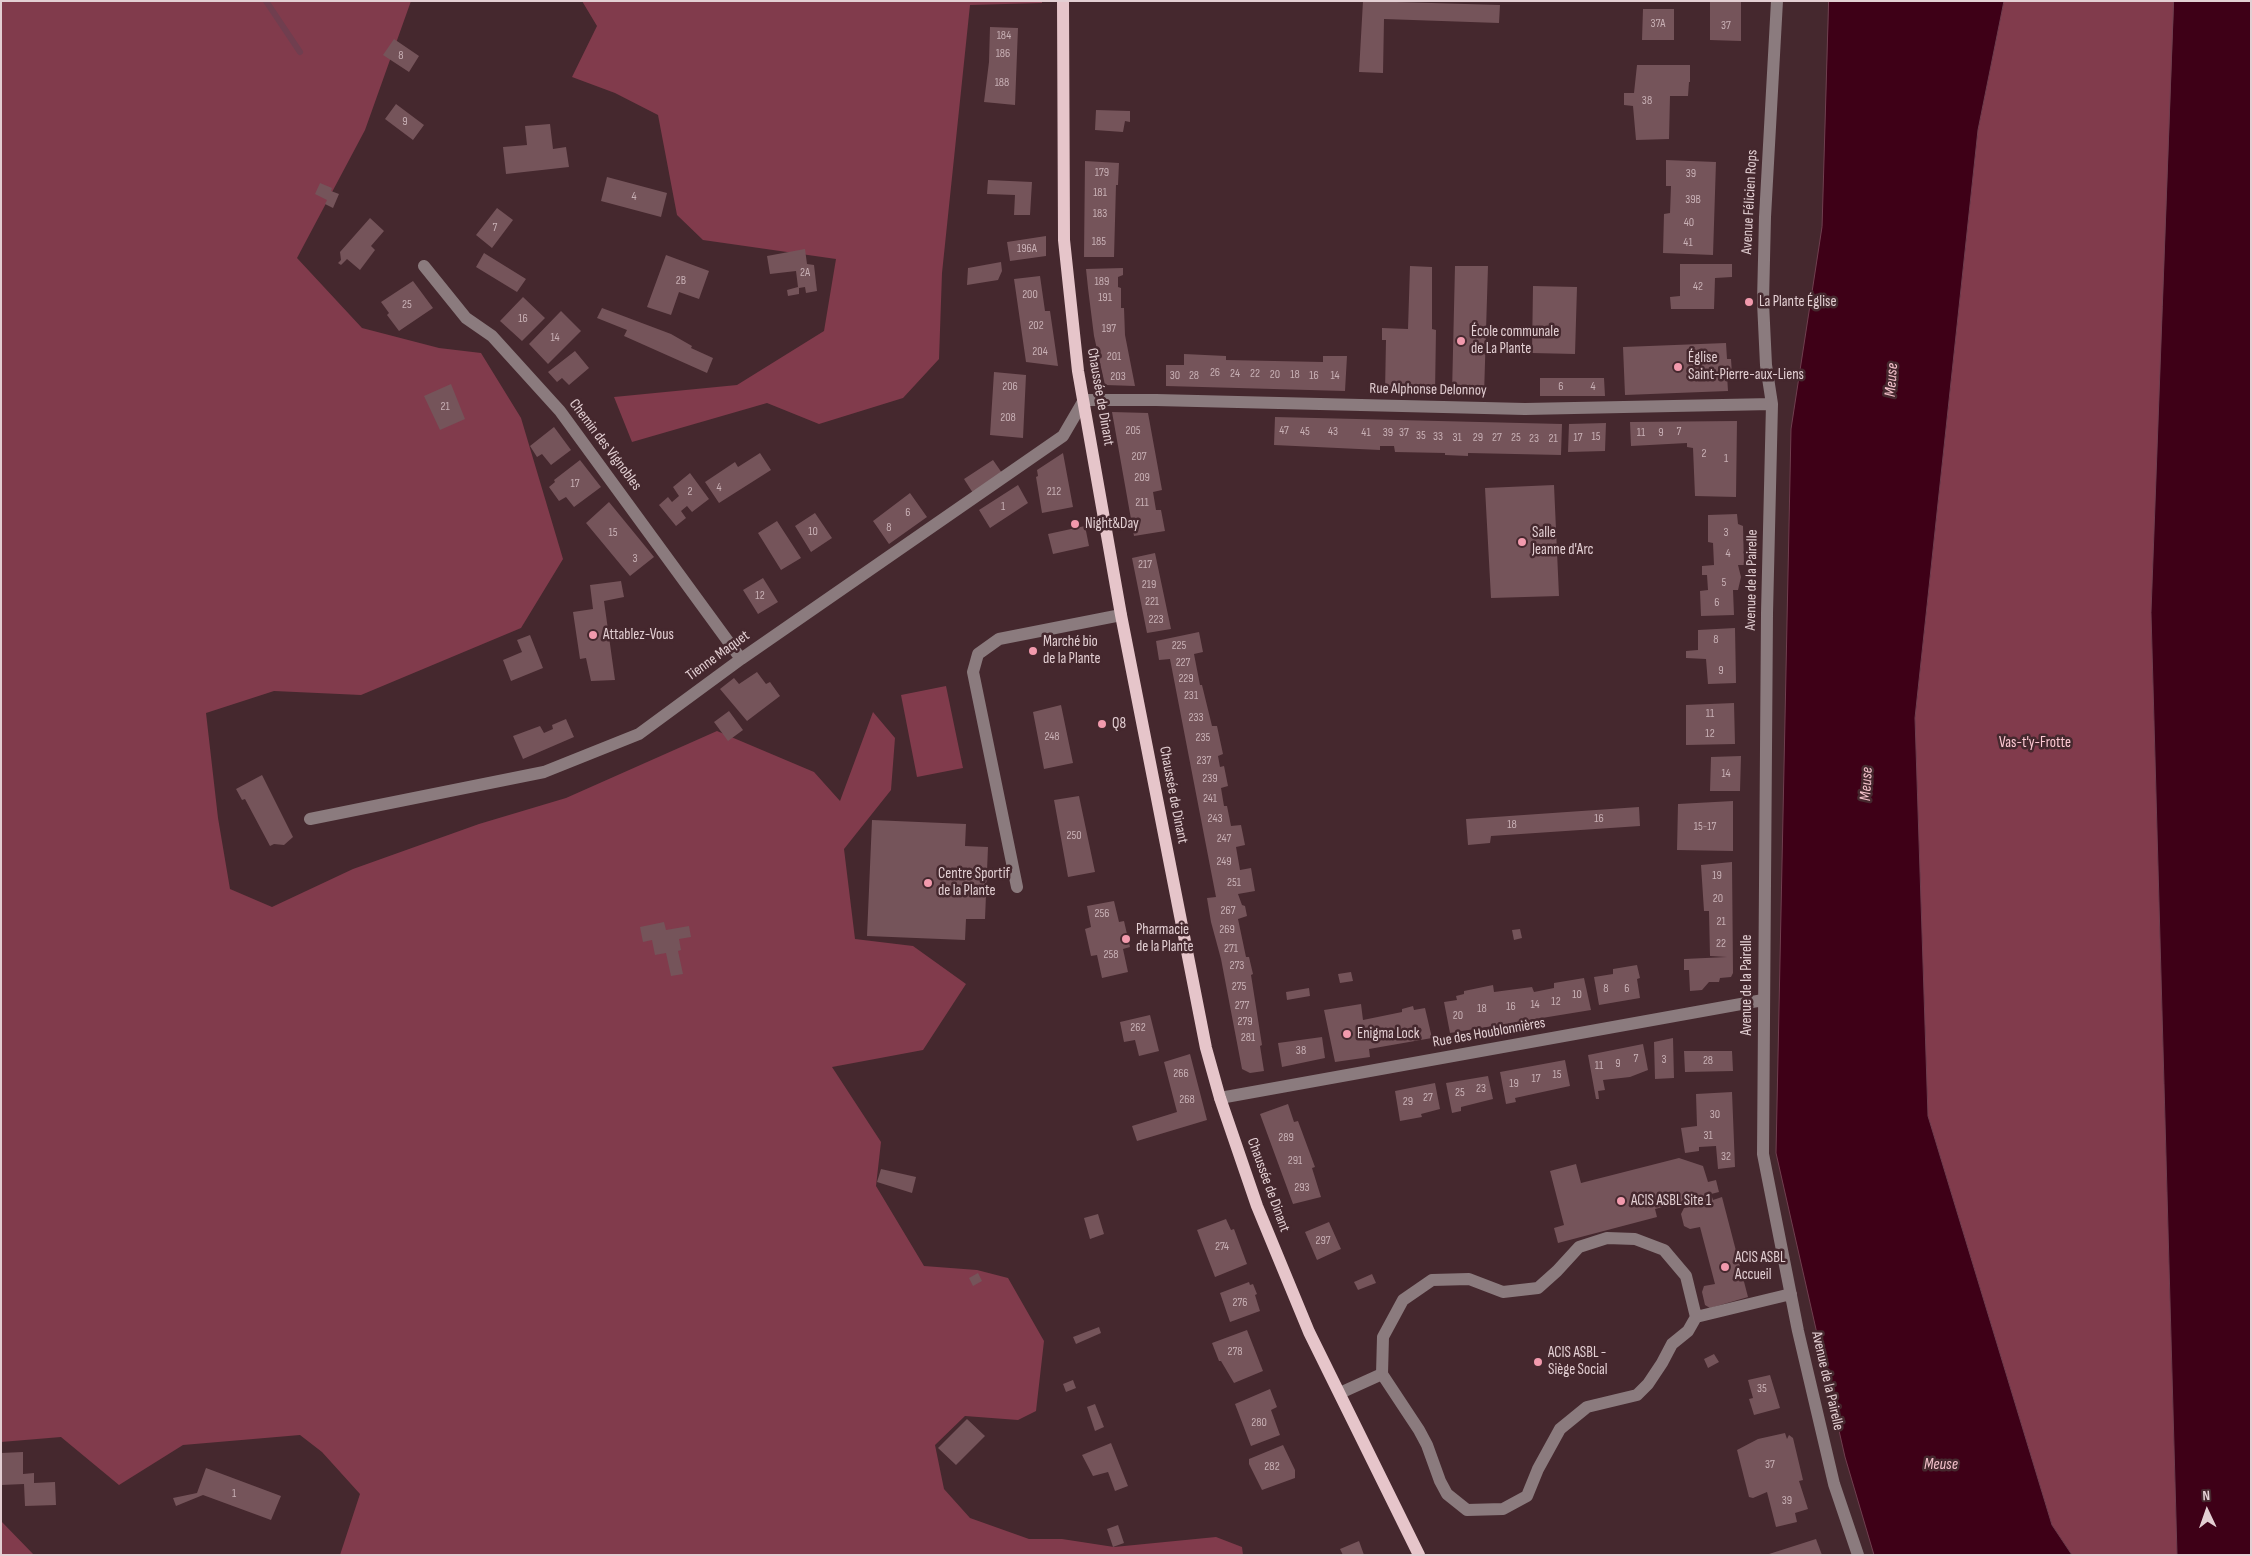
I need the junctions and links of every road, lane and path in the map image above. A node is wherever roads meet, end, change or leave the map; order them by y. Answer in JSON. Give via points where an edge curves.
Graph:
{"nodes":[{"id":1,"x":1063,"y":1,"type":"edge"},
{"id":2,"x":1777,"y":1,"type":"edge"},
{"id":3,"x":424,"y":266,"type":"dead end"},
{"id":4,"x":1084,"y":400,"type":"junction"},
{"id":5,"x":1772,"y":404,"type":"junction"},
{"id":6,"x":1121,"y":615,"type":"junction"},
{"id":7,"x":741,"y":659,"type":"junction"},
{"id":8,"x":310,"y":819,"type":"dead end"},
{"id":9,"x":1017,"y":887,"type":"dead end"},
{"id":10,"x":1763,"y":1000,"type":"junction"},
{"id":11,"x":1220,"y":1098,"type":"junction"},
{"id":12,"x":1791,"y":1294,"type":"junction"},
{"id":13,"x":1696,"y":1317,"type":"junction"},
{"id":14,"x":1382,"y":1374,"type":"junction"},
{"id":15,"x":1340,"y":1393,"type":"junction"},
{"id":16,"x":1419,"y":1555,"type":"edge"},
{"id":17,"x":1858,"y":1555,"type":"edge"}],
"edges":[{"from":1,"to":4,"type":"main road","name":"Chaussée de Dinant","via":[[1064,240]]},
{"from":2,"to":5,"type":"street","name":"Avenue Félicien Rops","via":[[1763,293],[1766,365]]},
{"from":3,"to":7,"type":"street","name":"Chemin des Vignobles","via":[[466,318],[492,336],[560,411]]},
{"from":4,"to":5,"type":"street","name":"Rue Alphonse Delonnoy","via":[[1524,409]]},
{"from":4,"to":6,"type":"main road","name":"Chaussée de Dinant"},
{"from":4,"to":7,"type":"street","name":"Tienne Maquet","via":[[1063,436]]},
{"from":5,"to":10,"type":"street","name":"Avenue de la Pairelle"},
{"from":6,"to":9,"type":"street","via":[[999,639],[978,654],[973,672]]},
{"from":6,"to":11,"type":"main road","name":"Chaussée de Dinant","via":[[1206,1048]]},
{"from":7,"to":8,"type":"street","name":"Tienne Maquet","via":[[639,734],[544,772]]},
{"from":10,"to":11,"type":"street","name":"Rue des Houblonnières"},
{"from":10,"to":12,"type":"street","name":"Avenue de la Pairelle","via":[[1763,1154]]},
{"from":11,"to":15,"type":"main road","name":"Chaussée de Dinant","via":[[1257,1206],[1309,1332]]},
{"from":12,"to":13,"type":"street"},
{"from":12,"to":17,"type":"street","name":"Avenue de la Pairelle","via":[[1834,1484]]},
{"from":13,"to":14,"type":"street","via":[[1686,1276],[1664,1250],[1635,1239],[1607,1238],[1579,1247],[1538,1288],[1503,1292],[1469,1279],[1432,1280],[1403,1300],[1383,1337]]},
{"from":13,"to":14,"type":"street","via":[[1688,1331],[1672,1344],[1638,1395],[1586,1407],[1560,1430],[1527,1496],[1503,1509],[1467,1510],[1447,1494],[1419,1430]]},
{"from":14,"to":15,"type":"street"},
{"from":15,"to":16,"type":"main road","name":"Chaussée de Dinant"}]}
